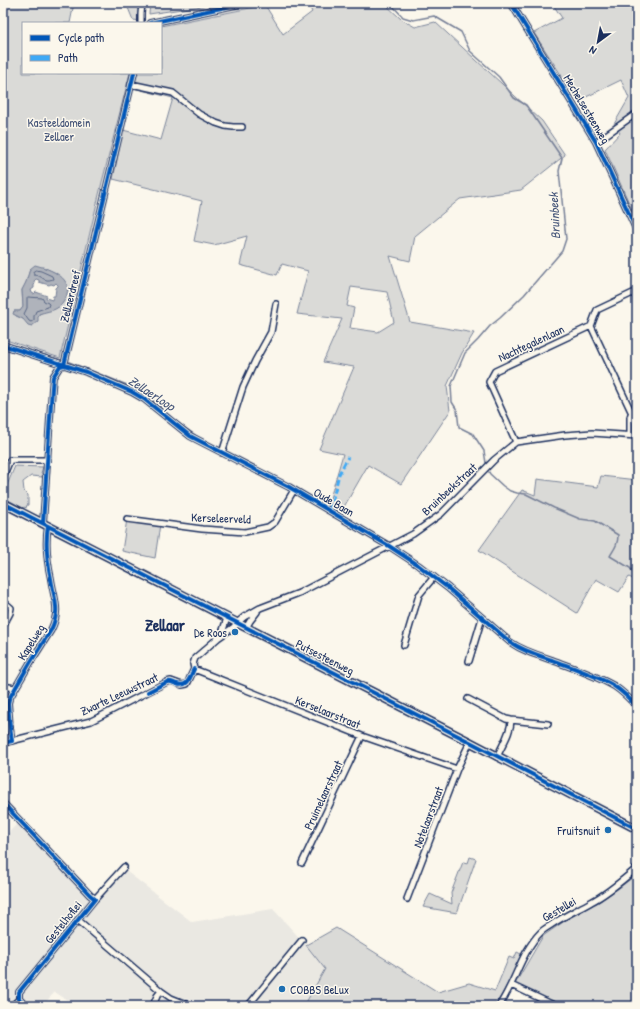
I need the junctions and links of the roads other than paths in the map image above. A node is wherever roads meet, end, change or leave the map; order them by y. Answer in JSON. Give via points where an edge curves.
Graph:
{"nodes":[{"id":1,"x":142,"y":3,"type":"edge"},
{"id":2,"x":245,"y":3,"type":"edge"},
{"id":3,"x":511,"y":3,"type":"edge"},
{"id":4,"x":142,"y":22,"type":"edge"},
{"id":5,"x":155,"y":22,"type":"edge"},
{"id":6,"x":134,"y":74,"type":"edge"},
{"id":7,"x":131,"y":84,"type":"junction"},
{"id":8,"x":637,"y":113,"type":"edge"},
{"id":9,"x":242,"y":127,"type":"dead end"},
{"id":10,"x":596,"y":142,"type":"junction"},
{"id":11,"x":637,"y":231,"type":"edge"},
{"id":12,"x":637,"y":291,"type":"edge"},
{"id":13,"x":276,"y":304,"type":"dead end"},
{"id":14,"x":591,"y":326,"type":"junction"},
{"id":15,"x":3,"y":344,"type":"edge"},
{"id":16,"x":64,"y":365,"type":"junction"},
{"id":17,"x":631,"y":414,"type":"junction"},
{"id":18,"x":637,"y":424,"type":"edge"},
{"id":19,"x":630,"y":435,"type":"junction"},
{"id":20,"x":637,"y":436,"type":"edge"},
{"id":21,"x":516,"y":442,"type":"junction"},
{"id":22,"x":222,"y":453,"type":"junction"},
{"id":23,"x":47,"y":460,"type":"junction"},
{"id":24,"x":3,"y":477,"type":"edge"},
{"id":25,"x":294,"y":490,"type":"junction"},
{"id":26,"x":3,"y":503,"type":"edge"},
{"id":27,"x":127,"y":519,"type":"dead end"},
{"id":28,"x":46,"y":525,"type":"junction"},
{"id":29,"x":389,"y":546,"type":"junction"},
{"id":30,"x":434,"y":577,"type":"junction"},
{"id":31,"x":3,"y":601,"type":"edge"},
{"id":32,"x":260,"y":608,"type":"junction"},
{"id":33,"x":227,"y":618,"type":"junction"},
{"id":34,"x":482,"y":618,"type":"junction"},
{"id":35,"x":237,"y":623,"type":"junction"},
{"id":36,"x":3,"y":626,"type":"edge"},
{"id":37,"x":246,"y":628,"type":"junction"},
{"id":38,"x":218,"y":638,"type":"junction"},
{"id":39,"x":404,"y":645,"type":"dead end"},
{"id":40,"x":469,"y":661,"type":"dead end"},
{"id":41,"x":194,"y":669,"type":"junction"},
{"id":42,"x":3,"y":686,"type":"edge"},
{"id":43,"x":15,"y":688,"type":"junction"},
{"id":44,"x":468,"y":699,"type":"dead end"},
{"id":45,"x":637,"y":706,"type":"edge"},
{"id":46,"x":511,"y":720,"type":"junction"},
{"id":47,"x":548,"y":724,"type":"dead end"},
{"id":48,"x":362,"y":736,"type":"junction"},
{"id":49,"x":12,"y":741,"type":"junction"},
{"id":50,"x":470,"y":742,"type":"junction"},
{"id":51,"x":3,"y":743,"type":"edge"},
{"id":52,"x":497,"y":757,"type":"junction"},
{"id":53,"x":457,"y":769,"type":"junction"},
{"id":54,"x":3,"y":803,"type":"edge"},
{"id":55,"x":637,"y":829,"type":"edge"},
{"id":56,"x":302,"y":863,"type":"dead end"},
{"id":57,"x":124,"y":867,"type":"dead end"},
{"id":58,"x":637,"y":868,"type":"edge"},
{"id":59,"x":95,"y":899,"type":"junction"},
{"id":60,"x":407,"y":899,"type":"dead end"},
{"id":61,"x":78,"y":920,"type":"junction"},
{"id":62,"x":302,"y":940,"type":"dead end"},
{"id":63,"x":511,"y":985,"type":"junction"},
{"id":64,"x":161,"y":991,"type":"junction"},
{"id":65,"x":19,"y":999,"type":"junction"},
{"id":66,"x":12,"y":1006,"type":"edge"},
{"id":67,"x":26,"y":1006,"type":"edge"},
{"id":68,"x":152,"y":1006,"type":"edge"},
{"id":69,"x":191,"y":1006,"type":"edge"},
{"id":70,"x":248,"y":1006,"type":"edge"},
{"id":71,"x":499,"y":1006,"type":"edge"},
{"id":72,"x":556,"y":1006,"type":"edge"}],
"edges":[{"from":1,"to":4,"type":"street"},
{"from":2,"to":5,"type":"street"},
{"from":3,"to":10,"type":"street","name":"Mechelsesteenweg"},
{"from":6,"to":7,"type":"street","name":"Zellaerdreef"},
{"from":7,"to":9,"type":"street","via":[[173,93],[210,120],[225,126]]},
{"from":7,"to":16,"type":"street","name":"Zellaerdreef"},
{"from":8,"to":10,"type":"street"},
{"from":10,"to":11,"type":"street","name":"Mechelsesteenweg"},
{"from":12,"to":14,"type":"street","via":[[597,310]]},
{"from":13,"to":22,"type":"street","via":[[271,332],[243,387]]},
{"from":14,"to":17,"type":"street"},
{"from":14,"to":21,"type":"street","name":"Nachtegalenlaan","via":[[496,370],[489,382]]},
{"from":15,"to":16,"type":"street","name":"Oude Baan"},
{"from":16,"to":22,"type":"street","name":"Oude Baan","via":[[132,392],[190,436]]},
{"from":16,"to":23,"type":"street","name":"Zellaerdreef","via":[[60,366],[54,377]]},
{"from":17,"to":18,"type":"street"},
{"from":17,"to":19,"type":"street"},
{"from":19,"to":20,"type":"street"},
{"from":19,"to":21,"type":"street","via":[[592,433]]},
{"from":21,"to":29,"type":"street","name":"Bruinbeekstraat","via":[[494,460],[441,514],[413,534]]},
{"from":22,"to":25,"type":"street","name":"Oude Baan"},
{"from":23,"to":24,"type":"street","via":[[10,460]]},
{"from":23,"to":28,"type":"street","name":"Zellaerdreef"},
{"from":25,"to":27,"type":"street","name":"Kerseleerveld","via":[[275,522],[268,527],[245,532]]},
{"from":25,"to":29,"type":"street","name":"Oude Baan"},
{"from":26,"to":28,"type":"main road","name":"Putsesteenweg"},
{"from":28,"to":33,"type":"main road","name":"Putsesteenweg"},
{"from":28,"to":43,"type":"street","name":"Kapelweg","via":[[47,555],[57,614],[51,630]]},
{"from":29,"to":30,"type":"street","name":"Oude Baan"},
{"from":29,"to":32,"type":"street","name":"Bruinbeekstraat","via":[[299,593]]},
{"from":30,"to":34,"type":"street","name":"Oude Baan"},
{"from":30,"to":39,"type":"street","via":[[419,595]]},
{"from":31,"to":36,"type":"street","via":[[11,608]]},
{"from":32,"to":35,"type":"street","name":"Bruinbeekstraat"},
{"from":32,"to":37,"type":"street"},
{"from":33,"to":35,"type":"main road","name":"Putsesteenweg"},
{"from":33,"to":38,"type":"street","name":"Zwarte Leeuwstraat"},
{"from":34,"to":40,"type":"street"},
{"from":34,"to":45,"type":"street","name":"Oude Baan","via":[[515,646],[597,678],[619,690]]},
{"from":35,"to":37,"type":"main road","name":"Putsesteenweg"},
{"from":35,"to":38,"type":"street","name":"Zwarte Leeuwstraat"},
{"from":37,"to":50,"type":"main road","name":"Putsesteenweg"},
{"from":38,"to":41,"type":"street","name":"Zwarte Leeuwstraat","via":[[195,658]]},
{"from":41,"to":48,"type":"street","name":"Kerselaarstraat"},
{"from":41,"to":49,"type":"street","name":"Zwarte Leeuwstraat","via":[[187,684],[168,682],[90,721]]},
{"from":42,"to":43,"type":"street"},
{"from":43,"to":49,"type":"street","name":"Kapelweg","via":[[8,703]]},
{"from":44,"to":46,"type":"street"},
{"from":46,"to":47,"type":"street"},
{"from":46,"to":52,"type":"street","via":[[508,734]]},
{"from":48,"to":53,"type":"street","name":"Kerselaarstraat"},
{"from":48,"to":56,"type":"street","name":"Pruimelaarstraat"},
{"from":49,"to":51,"type":"street","name":"Zwarte Leeuwstraat"},
{"from":50,"to":52,"type":"main road","name":"Putsesteenweg"},
{"from":50,"to":53,"type":"street","name":"Notelaarstraat"},
{"from":52,"to":55,"type":"main road","name":"Putsesteenweg"},
{"from":53,"to":60,"type":"street","name":"Notelaarstraat"},
{"from":54,"to":59,"type":"street","name":"Gestelhoflei"},
{"from":57,"to":59,"type":"street","name":"Gestelhoflei"},
{"from":58,"to":63,"type":"street","name":"Gestellei","via":[[593,902],[542,931],[526,954]]},
{"from":59,"to":61,"type":"street","name":"Gestelhoflei"},
{"from":61,"to":64,"type":"street"},
{"from":61,"to":65,"type":"street","name":"Gestelhoflei","via":[[19,992]]},
{"from":62,"to":70,"type":"street"},
{"from":63,"to":71,"type":"street","name":"Gestellei"},
{"from":63,"to":72,"type":"street"},
{"from":64,"to":68,"type":"street"},
{"from":64,"to":69,"type":"street"},
{"from":65,"to":66,"type":"street","name":"Gestelhoflei"},
{"from":65,"to":67,"type":"street"}]}
